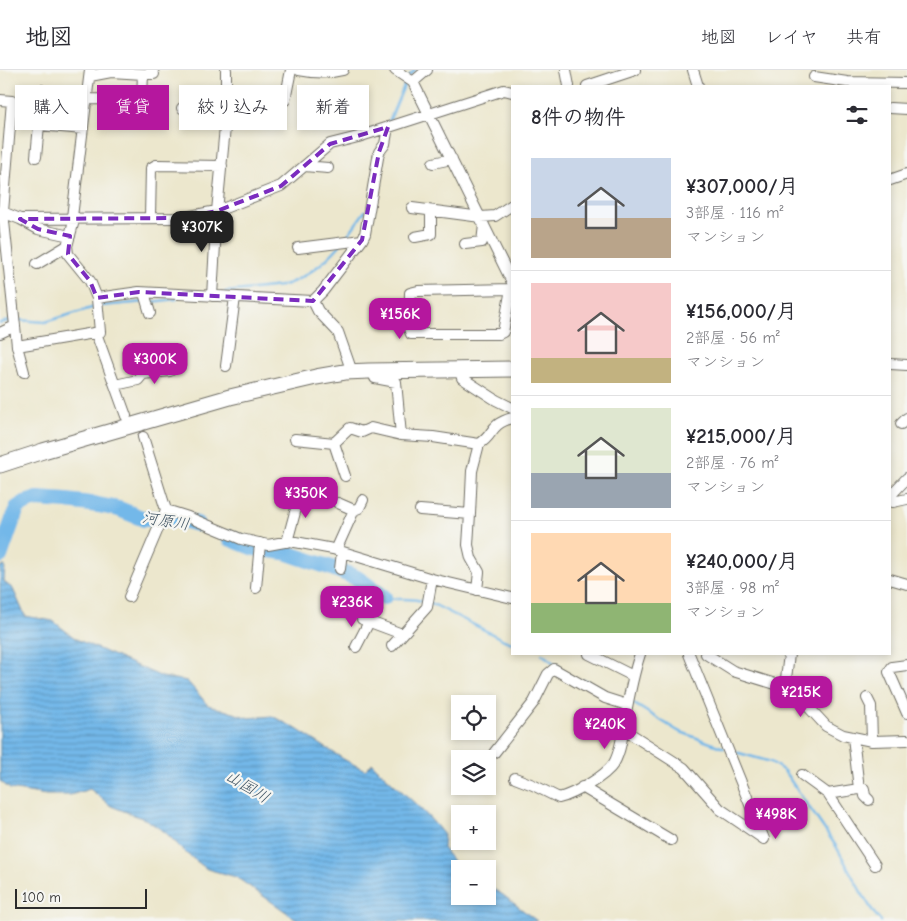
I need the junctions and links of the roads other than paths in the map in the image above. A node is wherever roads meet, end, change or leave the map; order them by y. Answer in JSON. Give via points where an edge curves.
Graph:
{"nodes":[{"id":1,"x":226,"y":70,"type":"edge"},
{"id":2,"x":291,"y":70,"type":"edge"},
{"id":3,"x":299,"y":70,"type":"edge"},
{"id":4,"x":343,"y":70,"type":"edge"},
{"id":5,"x":395,"y":70,"type":"edge"},
{"id":6,"x":427,"y":70,"type":"edge"},
{"id":7,"x":566,"y":70,"type":"edge"},
{"id":8,"x":635,"y":70,"type":"edge"},
{"id":9,"x":693,"y":70,"type":"edge"},
{"id":10,"x":90,"y":73,"type":"edge"},
{"id":11,"x":143,"y":74,"type":"junction"},
{"id":12,"x":154,"y":74,"type":"dead end"},
{"id":13,"x":813,"y":78,"type":"edge"},
{"id":14,"x":413,"y":82,"type":"junction"},
{"id":15,"x":907,"y":83,"type":"edge"},
{"id":16,"x":227,"y":85,"type":"edge"},
{"id":17,"x":569,"y":85,"type":"edge"},
{"id":18,"x":590,"y":85,"type":"edge"},
{"id":19,"x":698,"y":85,"type":"edge"},
{"id":20,"x":287,"y":90,"type":"edge"},
{"id":21,"x":511,"y":92,"type":"edge"},
{"id":22,"x":87,"y":99,"type":"joint"},
{"id":23,"x":0,"y":100,"type":"edge"},
{"id":24,"x":891,"y":108,"type":"edge"},
{"id":25,"x":907,"y":109,"type":"edge"},
{"id":26,"x":430,"y":113,"type":"junction"},
{"id":27,"x":388,"y":127,"type":"junction"},
{"id":28,"x":39,"y":130,"type":"edge"},
{"id":29,"x":83,"y":130,"type":"edge"},
{"id":30,"x":225,"y":130,"type":"edge"},
{"id":31,"x":36,"y":157,"type":"dead end"},
{"id":32,"x":452,"y":159,"type":"junction"},
{"id":33,"x":433,"y":163,"type":"dead end"},
{"id":34,"x":222,"y":166,"type":"junction"},
{"id":35,"x":304,"y":166,"type":"junction"},
{"id":36,"x":328,"y":168,"type":"dead end"},
{"id":37,"x":907,"y":174,"type":"edge"},
{"id":38,"x":891,"y":180,"type":"edge"},
{"id":39,"x":511,"y":206,"type":"edge"},
{"id":40,"x":412,"y":208,"type":"dead end"},
{"id":41,"x":217,"y":211,"type":"junction"},
{"id":42,"x":431,"y":211,"type":"junction"},
{"id":43,"x":1,"y":212,"type":"edge"},
{"id":44,"x":73,"y":217,"type":"junction"},
{"id":45,"x":150,"y":217,"type":"junction"},
{"id":46,"x":20,"y":218,"type":"junction"},
{"id":47,"x":482,"y":221,"type":"junction"},
{"id":48,"x":415,"y":237,"type":"dead end"},
{"id":49,"x":362,"y":240,"type":"junction"},
{"id":50,"x":68,"y":241,"type":"junction"},
{"id":51,"x":465,"y":244,"type":"dead end"},
{"id":52,"x":298,"y":248,"type":"dead end"},
{"id":53,"x":4,"y":264,"type":"edge"},
{"id":54,"x":37,"y":264,"type":"dead end"},
{"id":55,"x":511,"y":285,"type":"edge"},
{"id":56,"x":511,"y":287,"type":"edge"},
{"id":57,"x":144,"y":292,"type":"junction"},
{"id":58,"x":511,"y":292,"type":"edge"},
{"id":59,"x":212,"y":296,"type":"junction"},
{"id":60,"x":97,"y":298,"type":"junction"},
{"id":61,"x":235,"y":298,"type":"junction"},
{"id":62,"x":313,"y":301,"type":"junction"},
{"id":63,"x":150,"y":313,"type":"dead end"},
{"id":64,"x":15,"y":326,"type":"junction"},
{"id":65,"x":0,"y":333,"type":"edge"},
{"id":66,"x":96,"y":333,"type":"junction"},
{"id":67,"x":18,"y":346,"type":"junction"},
{"id":68,"x":170,"y":364,"type":"dead end"},
{"id":69,"x":891,"y":364,"type":"edge"},
{"id":70,"x":907,"y":365,"type":"edge"},
{"id":71,"x":226,"y":366,"type":"dead end"},
{"id":72,"x":511,"y":369,"type":"edge"},
{"id":73,"x":460,"y":370,"type":"junction"},
{"id":74,"x":373,"y":371,"type":"junction"},
{"id":75,"x":24,"y":372,"type":"dead end"},
{"id":76,"x":352,"y":372,"type":"junction"},
{"id":77,"x":115,"y":386,"type":"junction"},
{"id":78,"x":511,"y":408,"type":"edge"},
{"id":79,"x":126,"y":416,"type":"dead end"},
{"id":80,"x":511,"y":418,"type":"edge"},
{"id":81,"x":401,"y":435,"type":"junction"},
{"id":82,"x":143,"y":437,"type":"dead end"},
{"id":83,"x":295,"y":439,"type":"dead end"},
{"id":84,"x":334,"y":443,"type":"junction"},
{"id":85,"x":479,"y":444,"type":"junction"},
{"id":86,"x":0,"y":465,"type":"edge"},
{"id":87,"x":344,"y":476,"type":"dead end"},
{"id":88,"x":907,"y":478,"type":"edge"},
{"id":89,"x":301,"y":490,"type":"dead end"},
{"id":90,"x":891,"y":495,"type":"edge"},
{"id":91,"x":907,"y":499,"type":"edge"},
{"id":92,"x":363,"y":500,"type":"dead end"},
{"id":93,"x":891,"y":501,"type":"edge"},
{"id":94,"x":338,"y":503,"type":"dead end"},
{"id":95,"x":166,"y":510,"type":"junction"},
{"id":96,"x":354,"y":510,"type":"junction"},
{"id":97,"x":420,"y":510,"type":"dead end"},
{"id":98,"x":470,"y":514,"type":"junction"},
{"id":99,"x":287,"y":542,"type":"junction"},
{"id":100,"x":260,"y":543,"type":"junction"},
{"id":101,"x":339,"y":551,"type":"junction"},
{"id":102,"x":340,"y":568,"type":"dead end"},
{"id":103,"x":432,"y":579,"type":"junction"},
{"id":104,"x":891,"y":579,"type":"edge"},
{"id":105,"x":907,"y":584,"type":"edge"},
{"id":106,"x":256,"y":588,"type":"dead end"},
{"id":107,"x":477,"y":590,"type":"junction"},
{"id":108,"x":129,"y":597,"type":"dead end"},
{"id":109,"x":511,"y":598,"type":"edge"},
{"id":110,"x":402,"y":634,"type":"junction"},
{"id":111,"x":392,"y":646,"type":"dead end"},
{"id":112,"x":356,"y":647,"type":"dead end"},
{"id":113,"x":591,"y":655,"type":"edge"},
{"id":114,"x":640,"y":655,"type":"edge"},
{"id":115,"x":689,"y":655,"type":"edge"},
{"id":116,"x":708,"y":655,"type":"edge"},
{"id":117,"x":789,"y":655,"type":"edge"},
{"id":118,"x":907,"y":665,"type":"edge"},
{"id":119,"x":633,"y":676,"type":"junction"},
{"id":120,"x":785,"y":688,"type":"junction"},
{"id":121,"x":867,"y":698,"type":"dead end"},
{"id":122,"x":628,"y":705,"type":"junction"},
{"id":123,"x":907,"y":713,"type":"edge"},
{"id":124,"x":623,"y":729,"type":"junction"},
{"id":125,"x":853,"y":738,"type":"junction"},
{"id":126,"x":907,"y":740,"type":"edge"},
{"id":127,"x":872,"y":741,"type":"junction"},
{"id":128,"x":496,"y":750,"type":"edge"},
{"id":129,"x":802,"y":775,"type":"dead end"},
{"id":130,"x":515,"y":778,"type":"dead end"},
{"id":131,"x":582,"y":787,"type":"junction"},
{"id":132,"x":859,"y":790,"type":"junction"},
{"id":133,"x":828,"y":794,"type":"junction"},
{"id":134,"x":869,"y":800,"type":"dead end"},
{"id":135,"x":671,"y":840,"type":"dead end"},
{"id":136,"x":875,"y":865,"type":"dead end"}],
"edges":[{"from":1,"to":16,"type":"street"},
{"from":2,"to":20,"type":"street"},
{"from":3,"to":4,"type":"street","via":[[332,73]]},
{"from":5,"to":14,"type":"street"},
{"from":6,"to":14,"type":"street"},
{"from":7,"to":17,"type":"street"},
{"from":8,"to":18,"type":"street"},
{"from":9,"to":19,"type":"street"},
{"from":10,"to":11,"type":"street"},
{"from":10,"to":22,"type":"street"},
{"from":11,"to":12,"type":"street"},
{"from":11,"to":22,"type":"street","via":[[142,97],[139,100]]},
{"from":13,"to":15,"type":"street"},
{"from":14,"to":26,"type":"street"},
{"from":21,"to":26,"type":"street","via":[[504,90]]},
{"from":23,"to":43,"type":"street","via":[[12,101]]},
{"from":24,"to":25,"type":"street"},
{"from":26,"to":27,"type":"street"},
{"from":26,"to":32,"type":"street"},
{"from":27,"to":35,"type":"street","via":[[330,144]]},
{"from":27,"to":49,"type":"street","via":[[385,144],[379,152]]},
{"from":28,"to":31,"type":"street"},
{"from":29,"to":44,"type":"street"},
{"from":30,"to":34,"type":"street"},
{"from":32,"to":33,"type":"street"},
{"from":32,"to":47,"type":"street"},
{"from":34,"to":41,"type":"street"},
{"from":34,"to":45,"type":"street","via":[[156,164],[151,168]]},
{"from":35,"to":36,"type":"street"},
{"from":35,"to":41,"type":"street","via":[[281,186]]},
{"from":37,"to":38,"type":"street"},
{"from":39,"to":47,"type":"street"},
{"from":40,"to":42,"type":"street"},
{"from":41,"to":45,"type":"street","via":[[179,218]]},
{"from":41,"to":59,"type":"street"},
{"from":42,"to":47,"type":"street"},
{"from":42,"to":48,"type":"street","via":[[431,234]]},
{"from":43,"to":46,"type":"street"},
{"from":43,"to":53,"type":"street"},
{"from":44,"to":45,"type":"street"},
{"from":44,"to":46,"type":"street"},
{"from":44,"to":50,"type":"street"},
{"from":46,"to":50,"type":"street"},
{"from":47,"to":51,"type":"street","via":[[482,242]]},
{"from":47,"to":55,"type":"street"},
{"from":49,"to":52,"type":"street"},
{"from":49,"to":62,"type":"street"},
{"from":50,"to":54,"type":"street"},
{"from":50,"to":60,"type":"street","via":[[68,254],[90,281]]},
{"from":53,"to":64,"type":"street"},
{"from":56,"to":58,"type":"street","via":[[410,294],[409,329],[411,334],[499,334],[503,332]]},
{"from":57,"to":59,"type":"street"},
{"from":57,"to":60,"type":"street"},
{"from":57,"to":63,"type":"street"},
{"from":59,"to":61,"type":"street"},
{"from":60,"to":66,"type":"street","via":[[100,332]]},
{"from":61,"to":62,"type":"street"},
{"from":61,"to":71,"type":"street"},
{"from":62,"to":76,"type":"street","via":[[338,332]]},
{"from":64,"to":65,"type":"street"},
{"from":64,"to":67,"type":"street"},
{"from":66,"to":67,"type":"street"},
{"from":66,"to":77,"type":"street"},
{"from":67,"to":75,"type":"street"},
{"from":68,"to":77,"type":"street","via":[[170,371],[143,374],[138,380]]},
{"from":69,"to":70,"type":"street"},
{"from":72,"to":73,"type":"street"},
{"from":73,"to":74,"type":"street"},
{"from":73,"to":78,"type":"street","via":[[462,378]]},
{"from":74,"to":76,"type":"street"},
{"from":74,"to":81,"type":"street","via":[[375,378],[396,382]]},
{"from":76,"to":86,"type":"street","via":[[230,396]]},
{"from":77,"to":79,"type":"street"},
{"from":80,"to":85,"type":"street","via":[[498,424]]},
{"from":81,"to":84,"type":"street","via":[[371,428],[362,432],[350,428]]},
{"from":81,"to":85,"type":"street"},
{"from":82,"to":95,"type":"street"},
{"from":83,"to":84,"type":"street"},
{"from":84,"to":87,"type":"street"},
{"from":85,"to":98,"type":"street","via":[[472,471]]},
{"from":88,"to":90,"type":"street"},
{"from":89,"to":99,"type":"street"},
{"from":91,"to":93,"type":"street"},
{"from":92,"to":96,"type":"street"},
{"from":94,"to":96,"type":"street"},
{"from":95,"to":100,"type":"street"},
{"from":95,"to":108,"type":"street"},
{"from":96,"to":101,"type":"street"},
{"from":97,"to":98,"type":"street"},
{"from":98,"to":107,"type":"street","via":[[468,545],[478,572]]},
{"from":99,"to":100,"type":"street"},
{"from":99,"to":101,"type":"street"},
{"from":100,"to":106,"type":"street"},
{"from":101,"to":102,"type":"street"},
{"from":101,"to":103,"type":"street"},
{"from":103,"to":107,"type":"street"},
{"from":103,"to":110,"type":"street","via":[[427,607]]},
{"from":104,"to":105,"type":"street"},
{"from":107,"to":109,"type":"street"},
{"from":110,"to":111,"type":"street"},
{"from":110,"to":112,"type":"street","via":[[366,620]]},
{"from":113,"to":119,"type":"street"},
{"from":114,"to":119,"type":"street"},
{"from":115,"to":124,"type":"street","via":[[764,839],[720,809],[684,768]]},
{"from":116,"to":120,"type":"street","via":[[733,671]]},
{"from":117,"to":120,"type":"street"},
{"from":118,"to":123,"type":"street","via":[[892,668],[889,672]]},
{"from":119,"to":122,"type":"street"},
{"from":120,"to":125,"type":"street","via":[[802,700],[826,726]]},
{"from":121,"to":127,"type":"street","via":[[871,706]]},
{"from":122,"to":124,"type":"street"},
{"from":122,"to":128,"type":"street","via":[[605,698],[554,669],[548,674],[534,702]]},
{"from":124,"to":131,"type":"street","via":[[615,761],[608,771]]},
{"from":125,"to":127,"type":"street"},
{"from":125,"to":132,"type":"street"},
{"from":126,"to":127,"type":"street"},
{"from":129,"to":133,"type":"street"},
{"from":130,"to":131,"type":"street","via":[[559,798]]},
{"from":131,"to":135,"type":"street"},
{"from":132,"to":133,"type":"street"},
{"from":132,"to":134,"type":"street","via":[[864,789]]},
{"from":133,"to":136,"type":"street"}]}
